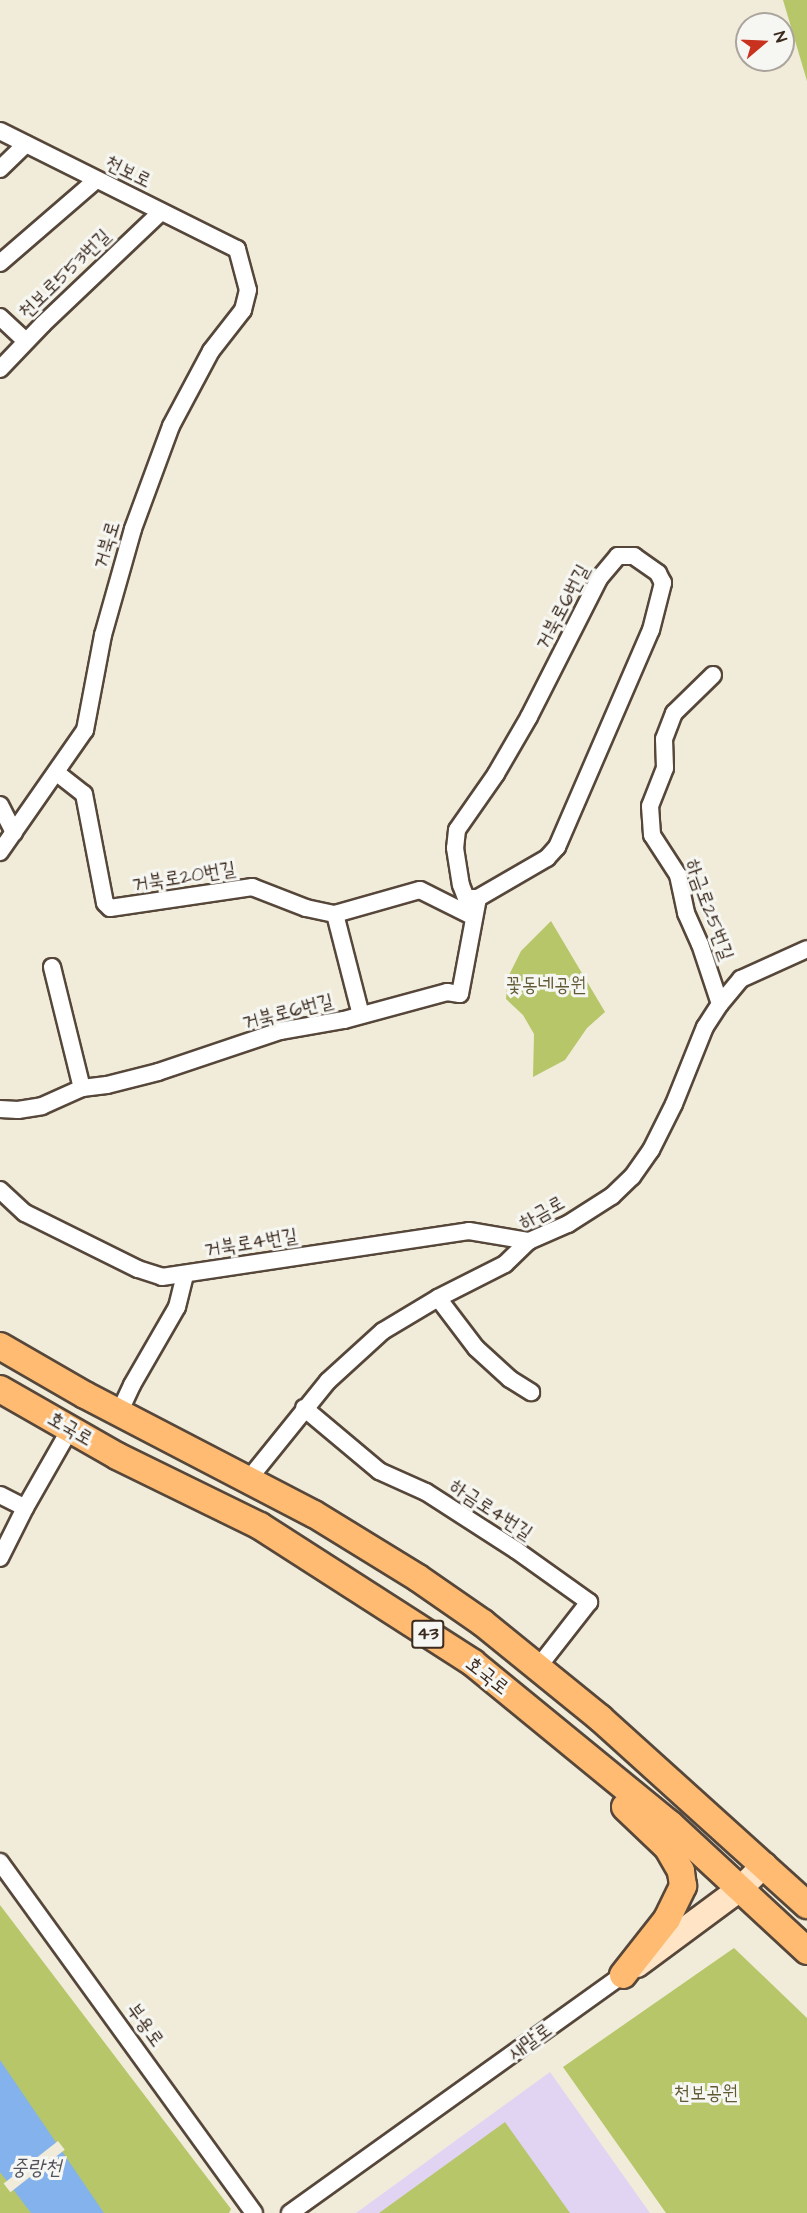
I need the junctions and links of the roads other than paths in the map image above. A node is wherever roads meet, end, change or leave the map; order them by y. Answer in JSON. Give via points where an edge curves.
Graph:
{"nodes":[{"id":1,"x":0,"y":131,"type":"edge"},
{"id":2,"x":26,"y":144,"type":"junction"},
{"id":3,"x":0,"y":169,"type":"edge"},
{"id":4,"x":96,"y":180,"type":"junction"},
{"id":5,"x":161,"y":212,"type":"junction"},
{"id":6,"x":237,"y":249,"type":"joint"},
{"id":7,"x":0,"y":263,"type":"edge"},
{"id":8,"x":0,"y":317,"type":"edge"},
{"id":9,"x":26,"y":341,"type":"junction"},
{"id":10,"x":0,"y":369,"type":"edge"},
{"id":11,"x":713,"y":675,"type":"dead end"},
{"id":12,"x":57,"y":773,"type":"junction"},
{"id":13,"x":0,"y":805,"type":"edge"},
{"id":14,"x":14,"y":833,"type":"junction"},
{"id":15,"x":0,"y":852,"type":"edge"},
{"id":16,"x":478,"y":898,"type":"junction"},
{"id":17,"x":335,"y":914,"type":"junction"},
{"id":18,"x":474,"y":917,"type":"junction"},
{"id":19,"x":807,"y":949,"type":"edge"},
{"id":20,"x":52,"y":967,"type":"dead end"},
{"id":21,"x":720,"y":1004,"type":"junction"},
{"id":22,"x":361,"y":1015,"type":"junction"},
{"id":23,"x":82,"y":1088,"type":"junction"},
{"id":24,"x":0,"y":1108,"type":"edge"},
{"id":25,"x":0,"y":1190,"type":"edge"},
{"id":26,"x":529,"y":1241,"type":"junction"},
{"id":27,"x":185,"y":1275,"type":"junction"},
{"id":28,"x":438,"y":1298,"type":"junction"},
{"id":29,"x":2,"y":1349,"type":"edge"},
{"id":30,"x":0,"y":1389,"type":"edge"},
{"id":31,"x":531,"y":1392,"type":"dead end"},
{"id":32,"x":304,"y":1408,"type":"junction"},
{"id":33,"x":119,"y":1413,"type":"junction"},
{"id":34,"x":70,"y":1429,"type":"junction"},
{"id":35,"x":248,"y":1480,"type":"junction"},
{"id":36,"x":0,"y":1495,"type":"edge"},
{"id":37,"x":25,"y":1508,"type":"junction"},
{"id":38,"x":0,"y":1558,"type":"edge"},
{"id":39,"x":539,"y":1666,"type":"junction"},
{"id":40,"x":559,"y":1733,"type":"junction"},
{"id":41,"x":0,"y":1862,"type":"edge"},
{"id":42,"x":765,"y":1865,"type":"junction"},
{"id":43,"x":741,"y":1888,"type":"junction"},
{"id":44,"x":807,"y":1905,"type":"edge"},
{"id":45,"x":807,"y":1951,"type":"edge"},
{"id":46,"x":623,"y":1975,"type":"junction"},
{"id":47,"x":254,"y":2213,"type":"edge"},
{"id":48,"x":290,"y":2213,"type":"edge"}],
"edges":[{"from":1,"to":2,"type":"street","name":"천보로"},
{"from":2,"to":3,"type":"street"},
{"from":2,"to":4,"type":"street","name":"천보로"},
{"from":4,"to":5,"type":"street","name":"천보로"},
{"from":4,"to":7,"type":"street"},
{"from":5,"to":6,"type":"street","name":"천보로"},
{"from":5,"to":9,"type":"street","name":"천보로553번길"},
{"from":6,"to":12,"type":"street","name":"거북로","via":[[248,291],[243,310],[211,351],[171,426],[133,529],[103,635],[85,730]]},
{"from":8,"to":9,"type":"street"},
{"from":9,"to":10,"type":"street","name":"천보로553번길"},
{"from":11,"to":21,"type":"street","name":"하금로25번길","via":[[674,713],[664,739],[665,768],[650,806],[652,835],[678,875],[686,913]]},
{"from":12,"to":14,"type":"street","name":"거북로"},
{"from":12,"to":17,"type":"street","name":"거북로20번길","via":[[84,794],[105,903],[110,908],[252,887],[306,908]]},
{"from":13,"to":14,"type":"street"},
{"from":14,"to":15,"type":"street","name":"거북로"},
{"from":16,"to":16,"type":"street","name":"거북로6번길","via":[[466,898],[461,885],[455,848],[457,830],[529,717],[599,579],[618,556],[634,556],[658,573],[663,583],[651,630],[556,847],[547,858]]},
{"from":16,"to":18,"type":"street","name":"거북로6번길"},
{"from":17,"to":18,"type":"street","name":"거북로20번길","via":[[420,890]]},
{"from":17,"to":22,"type":"street"},
{"from":18,"to":22,"type":"street","name":"거북로6번길","via":[[460,994],[447,993]]},
{"from":19,"to":21,"type":"street","name":"하금로","via":[[741,979]]},
{"from":20,"to":23,"type":"street"},
{"from":21,"to":26,"type":"street","name":"하금로","via":[[705,1027],[651,1150],[632,1177],[612,1196],[568,1224]]},
{"from":22,"to":23,"type":"street","name":"거북로6번길","via":[[280,1031],[158,1072]]},
{"from":23,"to":24,"type":"street","name":"거북로6번길","via":[[42,1106]]},
{"from":25,"to":27,"type":"street","name":"거북로4번길","via":[[25,1213],[138,1269],[162,1277]]},
{"from":26,"to":27,"type":"street","name":"거북로4번길","via":[[469,1231]]},
{"from":26,"to":28,"type":"street","name":"하금로","via":[[505,1264]]},
{"from":27,"to":33,"type":"street","via":[[177,1307]]},
{"from":28,"to":31,"type":"street","via":[[476,1348]]},
{"from":28,"to":32,"type":"street","name":"하금로","via":[[383,1331]]},
{"from":29,"to":33,"type":"main road","name":"호국로","number":"43"},
{"from":30,"to":34,"type":"main road","name":"호국로","number":"43"},
{"from":32,"to":35,"type":"street","name":"하금로"},
{"from":32,"to":39,"type":"street","name":"하금로4번길","via":[[379,1471],[426,1492],[589,1602]]},
{"from":33,"to":35,"type":"main road","name":"호국로","number":"43"},
{"from":34,"to":37,"type":"street"},
{"from":34,"to":40,"type":"main road","name":"호국로","number":"43","via":[[260,1526],[473,1664]]},
{"from":35,"to":39,"type":"main road","name":"호국로","number":"43","via":[[314,1514],[410,1573]]},
{"from":36,"to":37,"type":"street"},
{"from":37,"to":38,"type":"street"},
{"from":39,"to":42,"type":"main road","name":"호국로","number":"43"},
{"from":40,"to":43,"type":"main road","name":"호국로","number":"43"},
{"from":40,"to":46,"type":"main road","via":[[667,1847],[681,1871],[683,1886],[679,1899]]},
{"from":41,"to":47,"type":"street","name":"부용로"},
{"from":42,"to":43,"type":"street","name":"새말로"},
{"from":42,"to":44,"type":"main road","name":"호국로","number":"43"},
{"from":43,"to":45,"type":"main road","name":"호국로","number":"43"},
{"from":43,"to":46,"type":"street","name":"새말로"},
{"from":46,"to":48,"type":"street","name":"새말로"}]}
